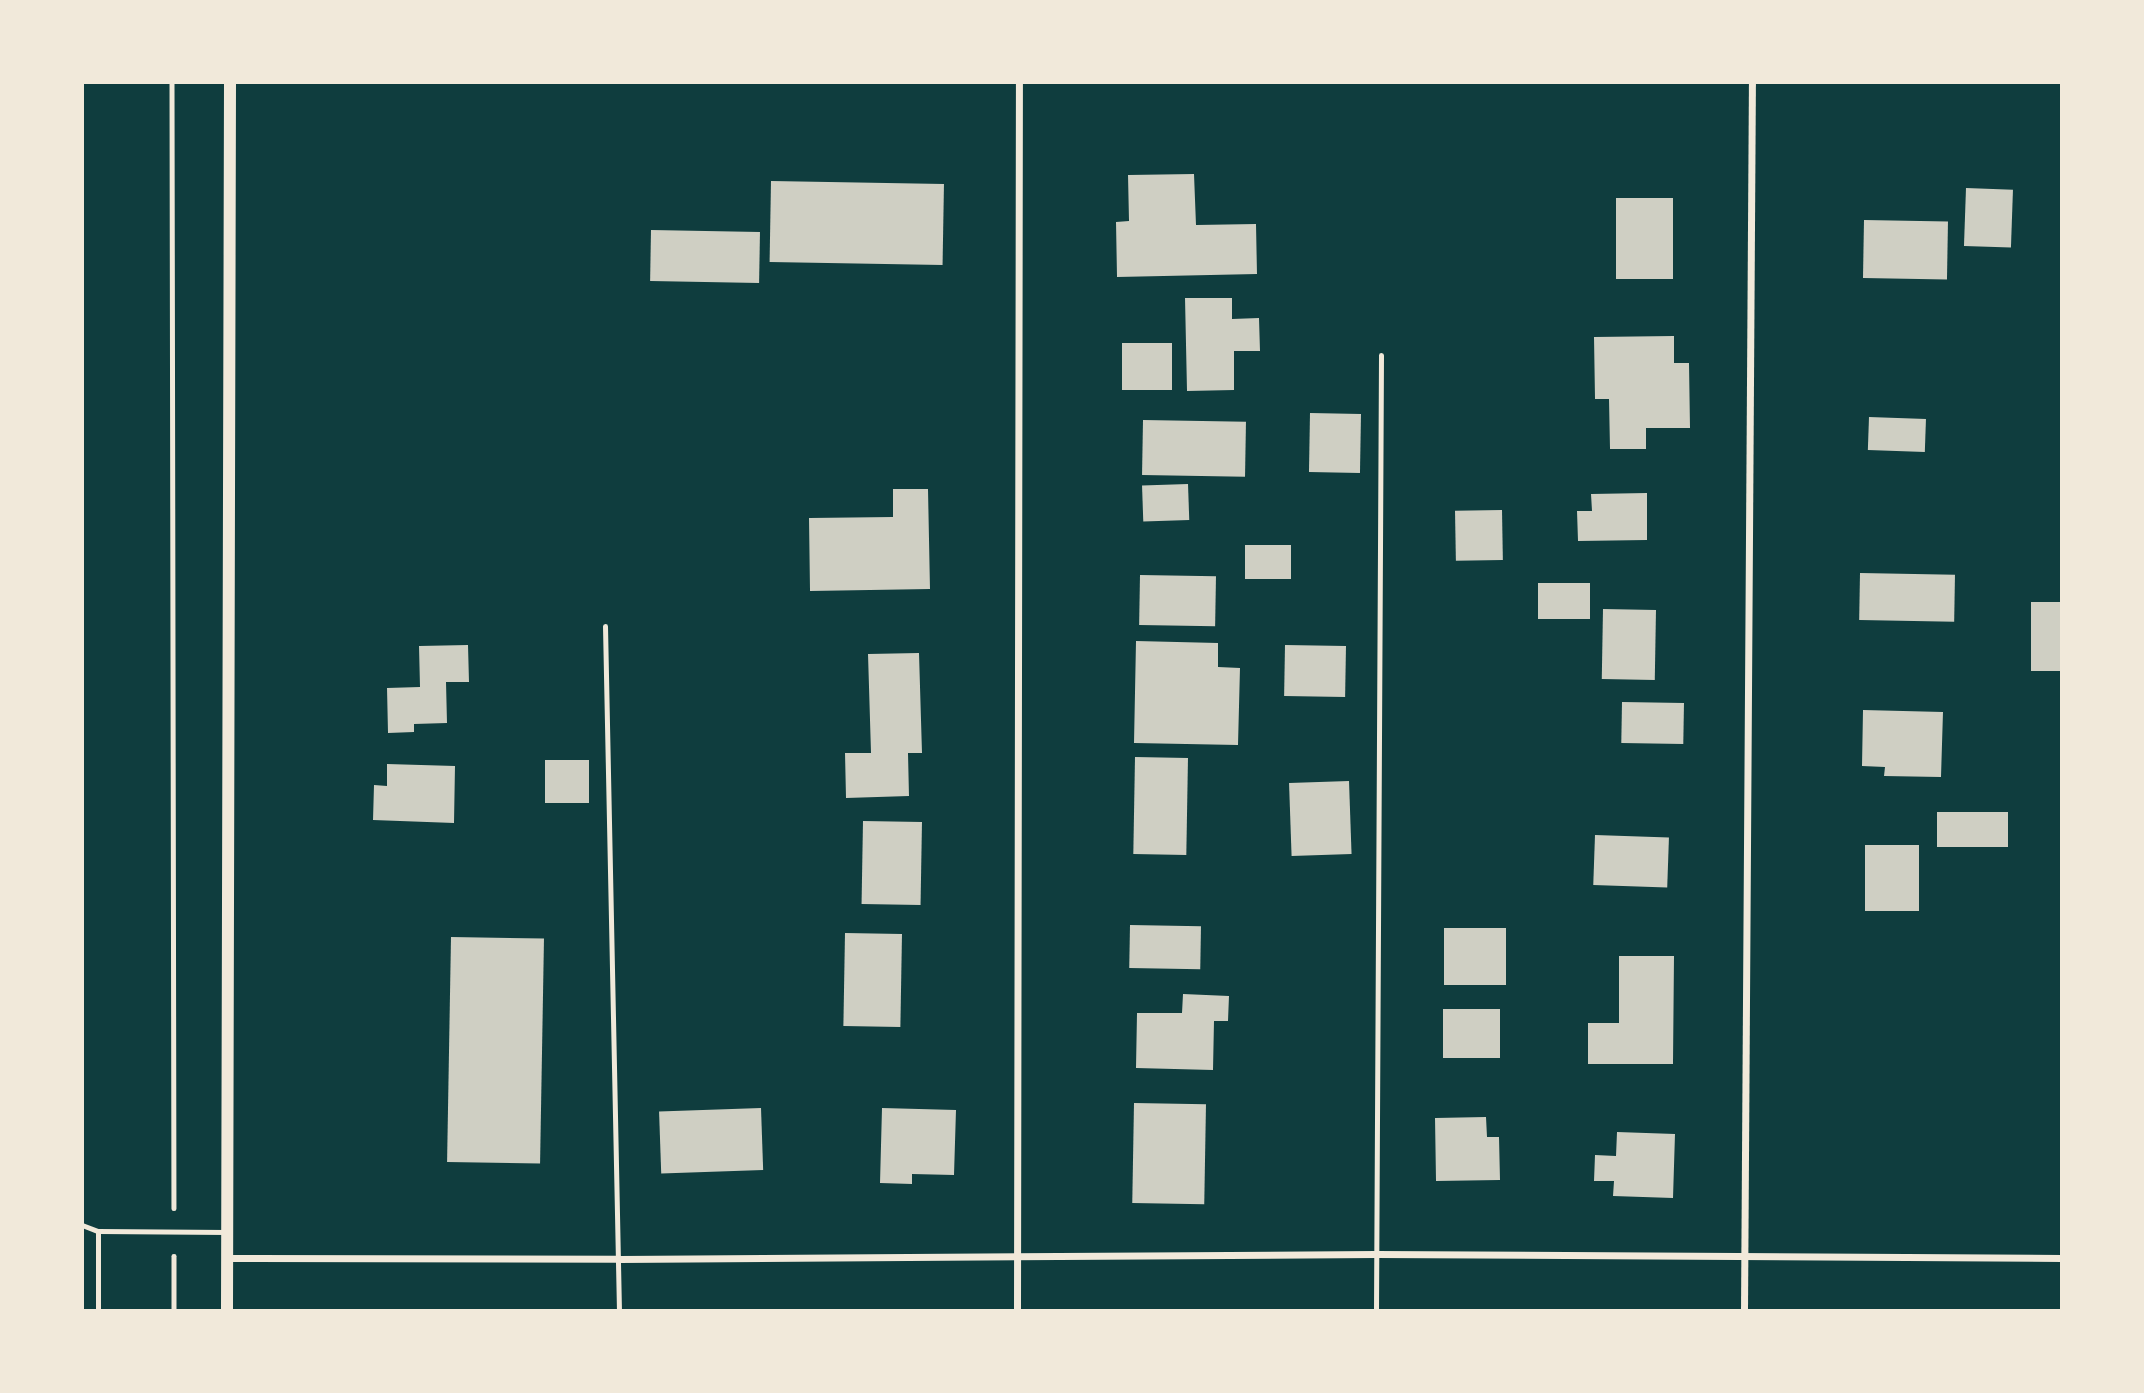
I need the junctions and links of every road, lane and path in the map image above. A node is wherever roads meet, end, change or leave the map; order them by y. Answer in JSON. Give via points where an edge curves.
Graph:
{"nodes":[{"id":1,"x":172,"y":82,"type":"edge"},
{"id":2,"x":230,"y":82,"type":"edge"},
{"id":3,"x":1019,"y":82,"type":"edge"},
{"id":4,"x":1752,"y":82,"type":"edge"},
{"id":5,"x":1381,"y":355,"type":"dead end"},
{"id":6,"x":604,"y":626,"type":"dead end"},
{"id":7,"x":82,"y":1225,"type":"edge"},
{"id":8,"x":97,"y":1231,"type":"junction"},
{"id":9,"x":174,"y":1231,"type":"junction"},
{"id":10,"x":227,"y":1232,"type":"junction"},
{"id":11,"x":1376,"y":1254,"type":"junction"},
{"id":12,"x":1018,"y":1255,"type":"junction"},
{"id":13,"x":1744,"y":1255,"type":"junction"},
{"id":14,"x":227,"y":1258,"type":"junction"},
{"id":15,"x":2062,"y":1258,"type":"edge"},
{"id":16,"x":619,"y":1259,"type":"junction"},
{"id":17,"x":98,"y":1311,"type":"edge"},
{"id":18,"x":174,"y":1311,"type":"edge"},
{"id":19,"x":227,"y":1311,"type":"edge"},
{"id":20,"x":619,"y":1311,"type":"edge"},
{"id":21,"x":1017,"y":1311,"type":"edge"},
{"id":22,"x":1376,"y":1311,"type":"edge"},
{"id":23,"x":1744,"y":1311,"type":"edge"}],
"edges":[{"from":1,"to":9,"type":"path"},
{"from":2,"to":10,"type":"street"},
{"from":3,"to":12,"type":"street"},
{"from":4,"to":13,"type":"street"},
{"from":5,"to":11,"type":"lane"},
{"from":6,"to":16,"type":"lane"},
{"from":7,"to":8,"type":"lane"},
{"from":8,"to":9,"type":"lane"},
{"from":8,"to":17,"type":"lane"},
{"from":9,"to":10,"type":"lane"},
{"from":9,"to":18,"type":"path"},
{"from":10,"to":14,"type":"street"},
{"from":11,"to":12,"type":"street"},
{"from":11,"to":13,"type":"street"},
{"from":11,"to":22,"type":"lane"},
{"from":12,"to":16,"type":"street"},
{"from":12,"to":21,"type":"street"},
{"from":13,"to":15,"type":"street"},
{"from":13,"to":23,"type":"street"},
{"from":14,"to":16,"type":"street"},
{"from":14,"to":19,"type":"street"},
{"from":16,"to":20,"type":"lane"}]}
